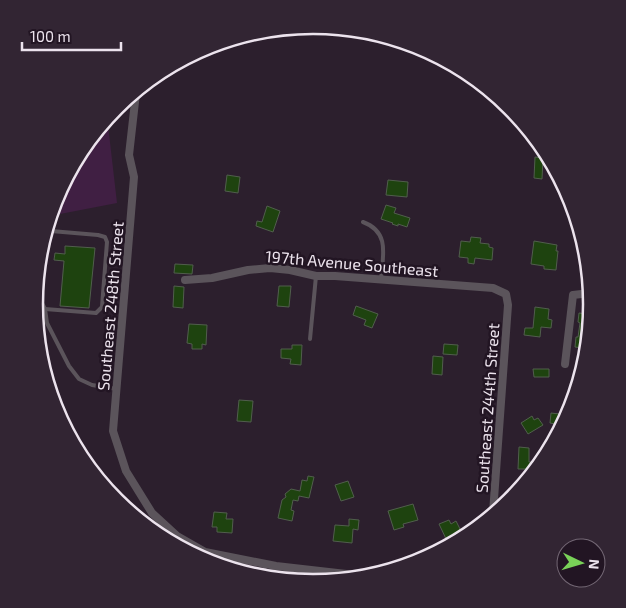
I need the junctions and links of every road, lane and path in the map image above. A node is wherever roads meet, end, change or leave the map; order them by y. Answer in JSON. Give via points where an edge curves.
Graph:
{"nodes":[{"id":1,"x":135,"y":101,"type":"edge"},
{"id":2,"x":363,"y":222,"type":"dead end"},
{"id":3,"x":53,"y":231,"type":"edge"},
{"id":4,"x":316,"y":276,"type":"junction"},
{"id":5,"x":381,"y":279,"type":"junction"},
{"id":6,"x":185,"y":280,"type":"dead end"},
{"id":7,"x":583,"y":294,"type":"edge"},
{"id":8,"x":43,"y":305,"type":"edge"},
{"id":9,"x":508,"y":305,"type":"joint"},
{"id":10,"x":45,"y":309,"type":"junction"},
{"id":11,"x":310,"y":339,"type":"dead end"},
{"id":12,"x":566,"y":364,"type":"dead end"},
{"id":13,"x":117,"y":389,"type":"junction"},
{"id":14,"x":494,"y":505,"type":"edge"},
{"id":15,"x":202,"y":550,"type":"edge"},
{"id":16,"x":206,"y":552,"type":"edge"},
{"id":17,"x":265,"y":564,"type":"junction"},
{"id":18,"x":264,"y":570,"type":"edge"},
{"id":19,"x":343,"y":573,"type":"edge"}],
"edges":[{"from":1,"to":13,"type":"street","name":"Southeast 248th Street","via":[[129,155],[134,176]]},
{"from":2,"to":5,"type":"lane","via":[[377,229],[382,239]]},
{"from":3,"to":10,"type":"lane","via":[[105,237],[102,307],[96,313]]},
{"from":4,"to":5,"type":"street","name":"197th Avenue Southeast"},
{"from":4,"to":6,"type":"street","name":"197th Avenue Southeast","via":[[270,268]]},
{"from":4,"to":11,"type":"lane"},
{"from":5,"to":9,"type":"street","name":"197th Avenue Southeast","via":[[493,288],[506,294]]},
{"from":7,"to":12,"type":"street","via":[[572,295]]},
{"from":8,"to":10,"type":"lane"},
{"from":9,"to":14,"type":"street","name":"Southeast 244th Street"},
{"from":10,"to":13,"type":"lane","via":[[47,323],[79,379]]},
{"from":13,"to":15,"type":"street","name":"Southeast 248th Street","via":[[114,432],[126,471],[152,514],[178,536]]},
{"from":16,"to":17,"type":"street","name":"Southeast 248th Street"},
{"from":17,"to":18,"type":"lane"},
{"from":17,"to":19,"type":"street","name":"Southeast 248th Street"}]}
